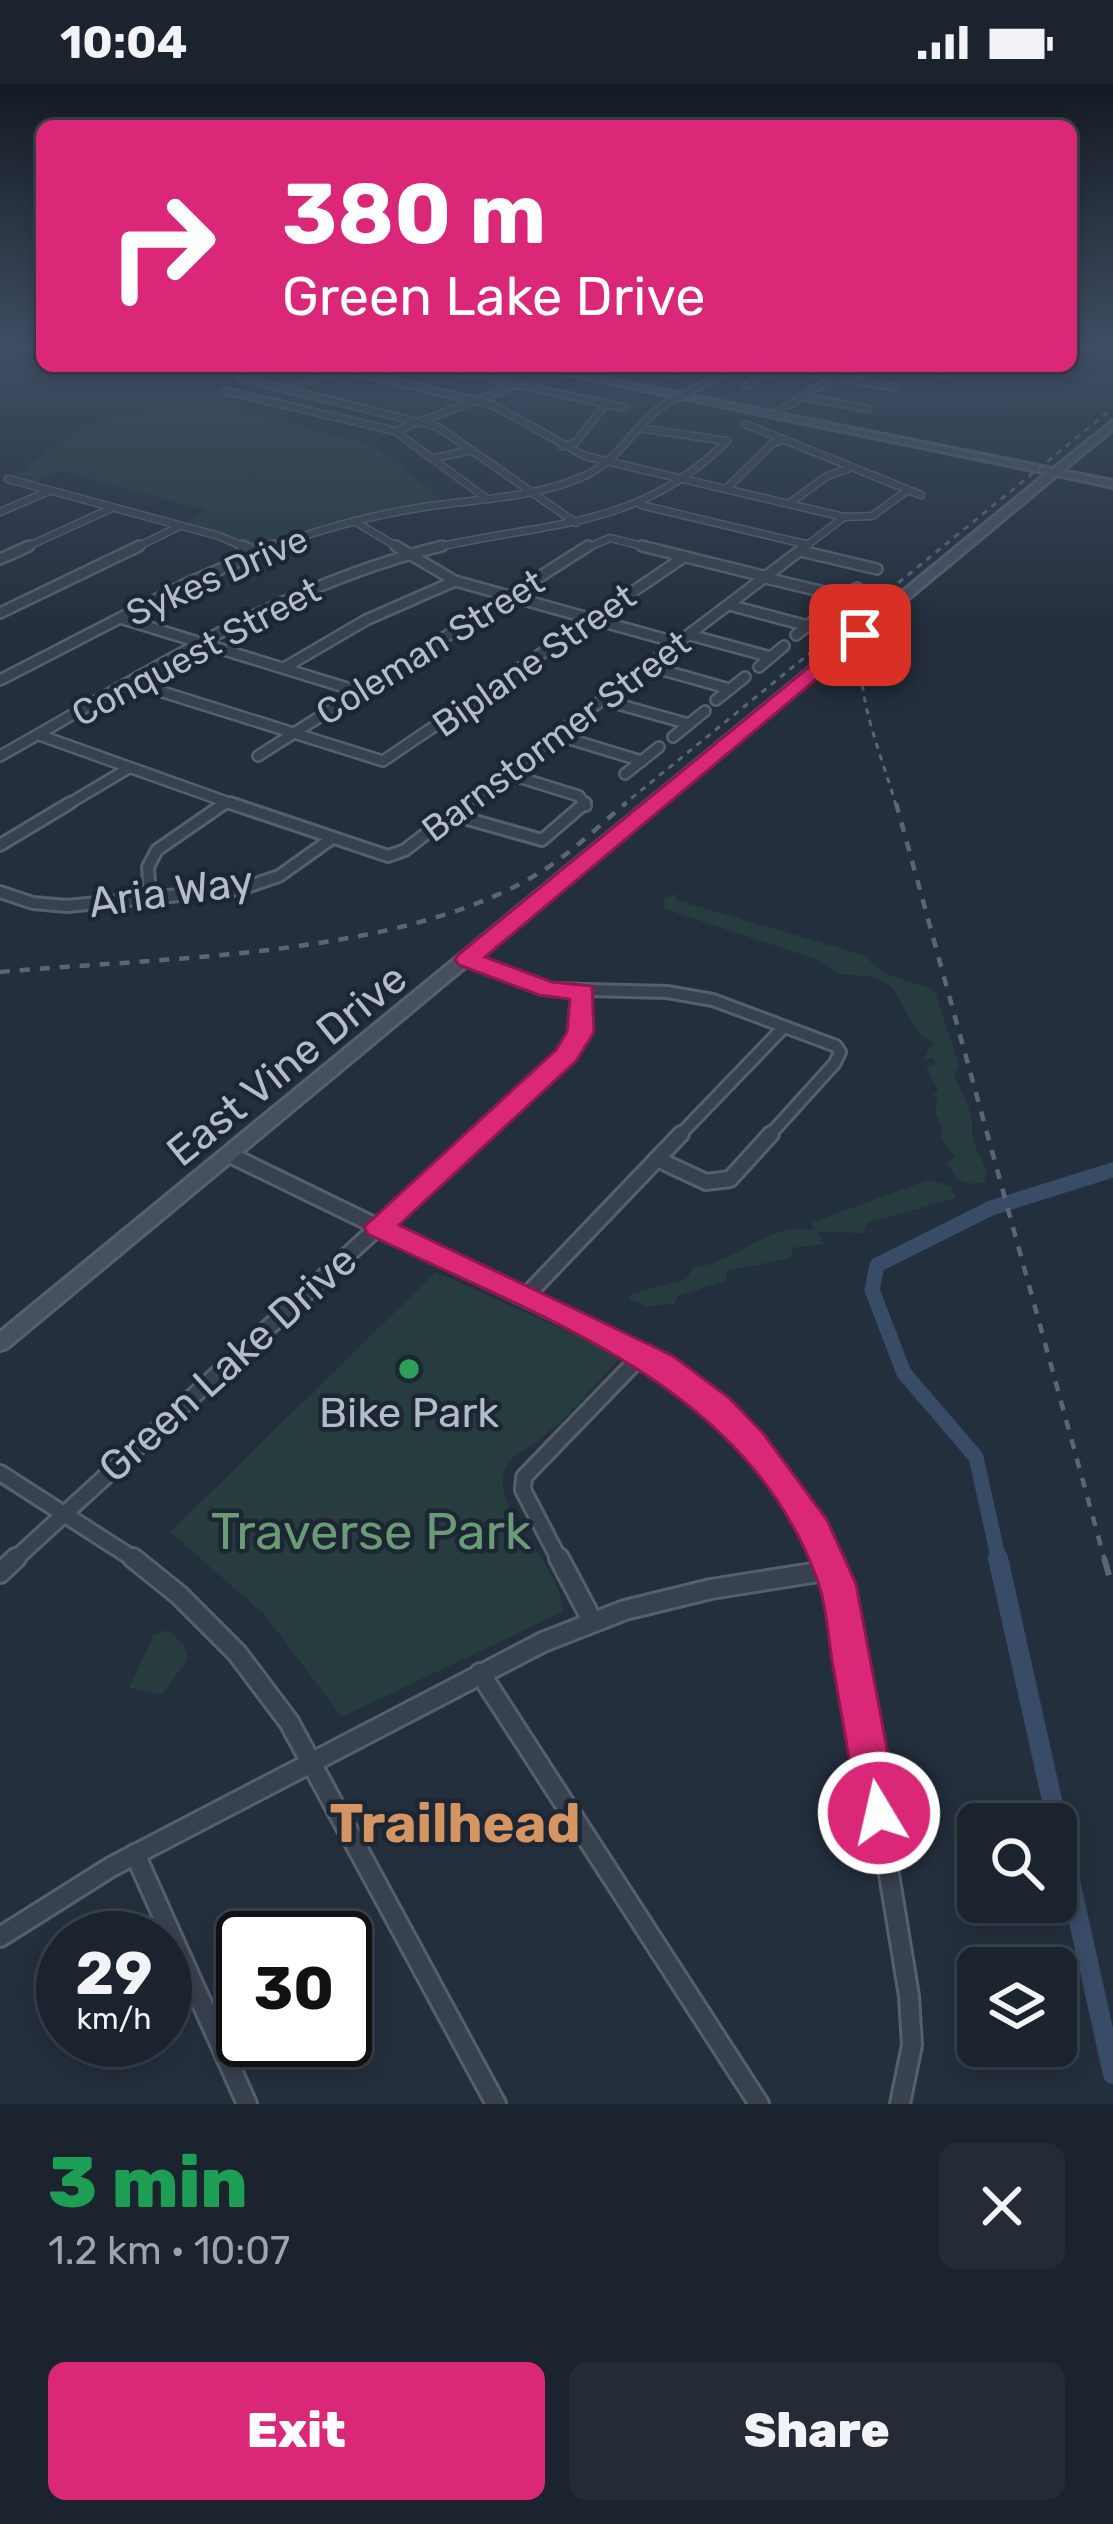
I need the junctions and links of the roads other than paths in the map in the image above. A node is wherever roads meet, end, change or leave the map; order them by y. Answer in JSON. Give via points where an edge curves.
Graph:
{"nodes":[{"id":1,"x":410,"y":441,"type":"edge"},
{"id":2,"x":457,"y":441,"type":"edge"},
{"id":3,"x":553,"y":441,"type":"edge"},
{"id":4,"x":576,"y":441,"type":"edge"},
{"id":5,"x":630,"y":441,"type":"edge"},
{"id":6,"x":728,"y":441,"type":"edge"},
{"id":7,"x":779,"y":441,"type":"edge"},
{"id":8,"x":789,"y":441,"type":"edge"},
{"id":9,"x":902,"y":441,"type":"edge"},
{"id":10,"x":1092,"y":441,"type":"edge"},
{"id":11,"x":562,"y":446,"type":"junction"},
{"id":12,"x":472,"y":450,"type":"junction"},
{"id":13,"x":436,"y":458,"type":"junction"},
{"id":14,"x":609,"y":463,"type":"junction"},
{"id":15,"x":848,"y":469,"type":"junction"},
{"id":16,"x":1054,"y":472,"type":"junction"},
{"id":17,"x":8,"y":479,"type":"dead end"},
{"id":18,"x":691,"y":480,"type":"junction"},
{"id":19,"x":1113,"y":484,"type":"edge"},
{"id":20,"x":727,"y":488,"type":"junction"},
{"id":21,"x":51,"y":490,"type":"junction"},
{"id":22,"x":531,"y":491,"type":"junction"},
{"id":23,"x":905,"y":492,"type":"junction"},
{"id":24,"x":921,"y":495,"type":"dead end"},
{"id":25,"x":487,"y":499,"type":"junction"},
{"id":26,"x":790,"y":502,"type":"junction"},
{"id":27,"x":640,"y":505,"type":"junction"},
{"id":28,"x":113,"y":507,"type":"junction"},
{"id":29,"x":0,"y":512,"type":"edge"},
{"id":30,"x":844,"y":517,"type":"junction"},
{"id":31,"x":354,"y":521,"type":"junction"},
{"id":32,"x":576,"y":523,"type":"junction"},
{"id":33,"x":182,"y":526,"type":"junction"},
{"id":34,"x":805,"y":548,"type":"junction"},
{"id":35,"x":256,"y":552,"type":"junction"},
{"id":36,"x":404,"y":554,"type":"junction"},
{"id":37,"x":684,"y":557,"type":"junction"},
{"id":38,"x":0,"y":559,"type":"edge"},
{"id":39,"x":888,"y":560,"type":"dead end"},
{"id":40,"x":878,"y":569,"type":"junction"},
{"id":41,"x":767,"y":577,"type":"junction"},
{"id":42,"x":867,"y":578,"type":"dead end"},
{"id":43,"x":455,"y":581,"type":"junction"},
{"id":44,"x":857,"y":588,"type":"dead end"},
{"id":45,"x":511,"y":597,"type":"junction"},
{"id":46,"x":845,"y":597,"type":"junction"},
{"id":47,"x":729,"y":605,"type":"junction"},
{"id":48,"x":835,"y":606,"type":"dead end"},
{"id":49,"x":0,"y":613,"type":"edge"},
{"id":50,"x":820,"y":616,"type":"dead end"},
{"id":51,"x":120,"y":618,"type":"junction"},
{"id":52,"x":592,"y":619,"type":"junction"},
{"id":53,"x":808,"y":626,"type":"junction"},
{"id":54,"x":690,"y":635,"type":"junction"},
{"id":55,"x":796,"y":635,"type":"dead end"},
{"id":56,"x":679,"y":643,"type":"junction"},
{"id":57,"x":205,"y":644,"type":"junction"},
{"id":58,"x":784,"y":646,"type":"dead end"},
{"id":59,"x":771,"y":657,"type":"junction"},
{"id":60,"x":648,"y":666,"type":"junction"},
{"id":61,"x":759,"y":667,"type":"dead end"},
{"id":62,"x":284,"y":668,"type":"junction"},
{"id":63,"x":6,"y":672,"type":"edge"},
{"id":64,"x":745,"y":677,"type":"dead end"},
{"id":65,"x":0,"y":680,"type":"edge"},
{"id":66,"x":134,"y":683,"type":"junction"},
{"id":67,"x":730,"y":689,"type":"junction"},
{"id":68,"x":358,"y":691,"type":"junction"},
{"id":69,"x":603,"y":700,"type":"junction"},
{"id":70,"x":716,"y":700,"type":"dead end"},
{"id":71,"x":705,"y":711,"type":"dead end"},
{"id":72,"x":688,"y":724,"type":"junction"},
{"id":73,"x":292,"y":734,"type":"junction"},
{"id":74,"x":38,"y":735,"type":"junction"},
{"id":75,"x":556,"y":735,"type":"junction"},
{"id":76,"x":673,"y":737,"type":"dead end"},
{"id":77,"x":659,"y":748,"type":"dead end"},
{"id":78,"x":0,"y":756,"type":"edge"},
{"id":79,"x":259,"y":756,"type":"dead end"},
{"id":80,"x":642,"y":761,"type":"junction"},
{"id":81,"x":129,"y":767,"type":"junction"},
{"id":82,"x":506,"y":773,"type":"junction"},
{"id":83,"x":626,"y":774,"type":"dead end"},
{"id":84,"x":226,"y":802,"type":"junction"},
{"id":85,"x":450,"y":814,"type":"junction"},
{"id":86,"x":331,"y":839,"type":"junction"},
{"id":87,"x":0,"y":845,"type":"edge"},
{"id":88,"x":0,"y":892,"type":"edge"},
{"id":89,"x":150,"y":898,"type":"junction"},
{"id":90,"x":467,"y":959,"type":"junction"},
{"id":91,"x":583,"y":992,"type":"junction"},
{"id":92,"x":784,"y":1027,"type":"junction"},
{"id":93,"x":230,"y":1155,"type":"junction"},
{"id":94,"x":657,"y":1160,"type":"junction"},
{"id":95,"x":379,"y":1227,"type":"junction"},
{"id":96,"x":525,"y":1297,"type":"junction"},
{"id":97,"x":0,"y":1343,"type":"edge"},
{"id":98,"x":642,"y":1355,"type":"junction"},
{"id":99,"x":0,"y":1473,"type":"edge"},
{"id":100,"x":65,"y":1513,"type":"junction"},
{"id":101,"x":831,"y":1570,"type":"junction"},
{"id":102,"x":0,"y":1573,"type":"edge"},
{"id":103,"x":593,"y":1622,"type":"junction"},
{"id":104,"x":480,"y":1672,"type":"junction"},
{"id":105,"x":312,"y":1762,"type":"junction"},
{"id":106,"x":135,"y":1854,"type":"junction"},
{"id":107,"x":0,"y":1937,"type":"edge"},
{"id":108,"x":247,"y":2104,"type":"edge"},
{"id":109,"x":496,"y":2104,"type":"edge"},
{"id":110,"x":759,"y":2104,"type":"edge"},
{"id":111,"x":900,"y":2104,"type":"edge"}],
"edges":[{"from":1,"to":13,"type":"street"},
{"from":2,"to":12,"type":"street"},
{"from":3,"to":11,"type":"street"},
{"from":4,"to":11,"type":"street"},
{"from":5,"to":14,"type":"street","name":"Sykes Drive"},
{"from":6,"to":18,"type":"street","name":"Conquest Street"},
{"from":7,"to":20,"type":"street"},
{"from":8,"to":15,"type":"street"},
{"from":9,"to":16,"type":"street"},
{"from":10,"to":16,"type":"street","name":"East Vine Drive"},
{"from":11,"to":14,"type":"street"},
{"from":12,"to":13,"type":"street"},
{"from":12,"to":22,"type":"street"},
{"from":13,"to":25,"type":"street"},
{"from":14,"to":18,"type":"street"},
{"from":14,"to":22,"type":"street","name":"Sykes Drive"},
{"from":15,"to":23,"type":"street"},
{"from":15,"to":26,"type":"street"},
{"from":16,"to":19,"type":"street"},
{"from":16,"to":90,"type":"street","name":"East Vine Drive"},
{"from":17,"to":21,"type":"street"},
{"from":18,"to":20,"type":"street"},
{"from":18,"to":27,"type":"street","name":"Conquest Street"},
{"from":20,"to":26,"type":"street"},
{"from":21,"to":28,"type":"street"},
{"from":21,"to":29,"type":"street"},
{"from":22,"to":25,"type":"street","name":"Sykes Drive"},
{"from":22,"to":32,"type":"street"},
{"from":23,"to":24,"type":"street"},
{"from":23,"to":30,"type":"street","name":"Barnstormer Street","via":[[872,516]]},
{"from":25,"to":31,"type":"street","name":"Sykes Drive"},
{"from":26,"to":30,"type":"street"},
{"from":27,"to":32,"type":"street","name":"Conquest Street"},
{"from":27,"to":34,"type":"street"},
{"from":28,"to":33,"type":"street"},
{"from":28,"to":38,"type":"street"},
{"from":30,"to":34,"type":"street","name":"Barnstormer Street"},
{"from":31,"to":35,"type":"street","name":"Sykes Drive"},
{"from":31,"to":36,"type":"street"},
{"from":32,"to":36,"type":"street","name":"Conquest Street"},
{"from":33,"to":35,"type":"street"},
{"from":33,"to":49,"type":"street"},
{"from":34,"to":40,"type":"street"},
{"from":34,"to":41,"type":"street","name":"Barnstormer Street"},
{"from":35,"to":51,"type":"street","name":"Sykes Drive"},
{"from":36,"to":43,"type":"street"},
{"from":36,"to":57,"type":"street","name":"Conquest Street","via":[[290,597]]},
{"from":37,"to":41,"type":"street"},
{"from":37,"to":45,"type":"street","name":"Coleman Street","via":[[601,539]]},
{"from":37,"to":52,"type":"street","name":"Biplane Street"},
{"from":39,"to":40,"type":"street"},
{"from":40,"to":42,"type":"street"},
{"from":41,"to":46,"type":"street"},
{"from":41,"to":47,"type":"street","name":"Barnstormer Street"},
{"from":43,"to":45,"type":"street"},
{"from":43,"to":62,"type":"street"},
{"from":44,"to":46,"type":"street"},
{"from":45,"to":52,"type":"street"},
{"from":45,"to":68,"type":"street","name":"Coleman Street"},
{"from":46,"to":48,"type":"street"},
{"from":47,"to":53,"type":"street"},
{"from":47,"to":54,"type":"street","name":"Barnstormer Street"},
{"from":50,"to":53,"type":"street"},
{"from":51,"to":57,"type":"street"},
{"from":51,"to":63,"type":"street","name":"Sykes Drive"},
{"from":52,"to":56,"type":"street"},
{"from":52,"to":73,"type":"street","name":"Biplane Street","via":[[383,761]]},
{"from":53,"to":55,"type":"street"},
{"from":54,"to":56,"type":"street","name":"Barnstormer Street"},
{"from":54,"to":59,"type":"street"},
{"from":56,"to":60,"type":"street","name":"Barnstormer Street"},
{"from":57,"to":62,"type":"street"},
{"from":57,"to":66,"type":"street","name":"Conquest Street"},
{"from":58,"to":59,"type":"street"},
{"from":59,"to":61,"type":"street"},
{"from":60,"to":67,"type":"street"},
{"from":60,"to":69,"type":"street","name":"Barnstormer Street"},
{"from":62,"to":68,"type":"street"},
{"from":63,"to":65,"type":"street","name":"Sykes Drive"},
{"from":64,"to":67,"type":"street"},
{"from":66,"to":73,"type":"street"},
{"from":66,"to":74,"type":"street","name":"Conquest Street"},
{"from":67,"to":70,"type":"street"},
{"from":68,"to":73,"type":"street","name":"Coleman Street"},
{"from":69,"to":72,"type":"street"},
{"from":69,"to":75,"type":"street","name":"Barnstormer Street"},
{"from":71,"to":72,"type":"street"},
{"from":72,"to":76,"type":"street"},
{"from":73,"to":79,"type":"street","name":"Coleman Street"},
{"from":74,"to":78,"type":"street","name":"Conquest Street"},
{"from":74,"to":81,"type":"street","name":"Barnstormer Street"},
{"from":75,"to":80,"type":"street"},
{"from":75,"to":82,"type":"street","name":"Barnstormer Street"},
{"from":77,"to":80,"type":"street"},
{"from":80,"to":83,"type":"street"},
{"from":81,"to":84,"type":"street","name":"Barnstormer Street"},
{"from":81,"to":87,"type":"street"},
{"from":82,"to":85,"type":"street","name":"Barnstormer Street"},
{"from":82,"to":85,"type":"street","via":[[579,796],[587,806],[542,839]]},
{"from":84,"to":86,"type":"street","name":"Barnstormer Street"},
{"from":84,"to":89,"type":"street","via":[[157,850],[148,867]]},
{"from":85,"to":86,"type":"street","name":"Barnstormer Street","via":[[388,856]]},
{"from":86,"to":89,"type":"street","name":"Aria Way","via":[[264,883]]},
{"from":88,"to":89,"type":"street","name":"Aria Way","via":[[67,906]]},
{"from":90,"to":91,"type":"street","via":[[548,989]]},
{"from":90,"to":93,"type":"street","name":"East Vine Drive"},
{"from":91,"to":92,"type":"street","via":[[679,993]]},
{"from":91,"to":95,"type":"street","name":"Green Lake Drive","via":[[580,1032],[566,1055]]},
{"from":92,"to":94,"type":"street"},
{"from":92,"to":94,"type":"street","via":[[836,1046],[839,1058],[734,1175],[706,1182]]},
{"from":93,"to":95,"type":"street"},
{"from":93,"to":97,"type":"street","name":"East Vine Drive"},
{"from":94,"to":96,"type":"street"},
{"from":95,"to":96,"type":"street"},
{"from":95,"to":100,"type":"street","name":"Green Lake Drive"},
{"from":96,"to":98,"type":"street"},
{"from":98,"to":101,"type":"street","via":[[718,1407],[752,1442],[815,1531]]},
{"from":98,"to":103,"type":"street","via":[[524,1477],[531,1508]]},
{"from":99,"to":100,"type":"street"},
{"from":100,"to":102,"type":"street","name":"Green Lake Drive"},
{"from":100,"to":105,"type":"street","via":[[130,1556],[222,1639],[290,1721]]},
{"from":101,"to":103,"type":"street","via":[[711,1589]]},
{"from":101,"to":111,"type":"street","via":[[849,1630],[909,1996],[912,2045]]},
{"from":103,"to":104,"type":"street"},
{"from":104,"to":105,"type":"street"},
{"from":104,"to":110,"type":"street"},
{"from":105,"to":106,"type":"street"},
{"from":105,"to":109,"type":"street"},
{"from":106,"to":107,"type":"street"},
{"from":106,"to":108,"type":"street"}]}
